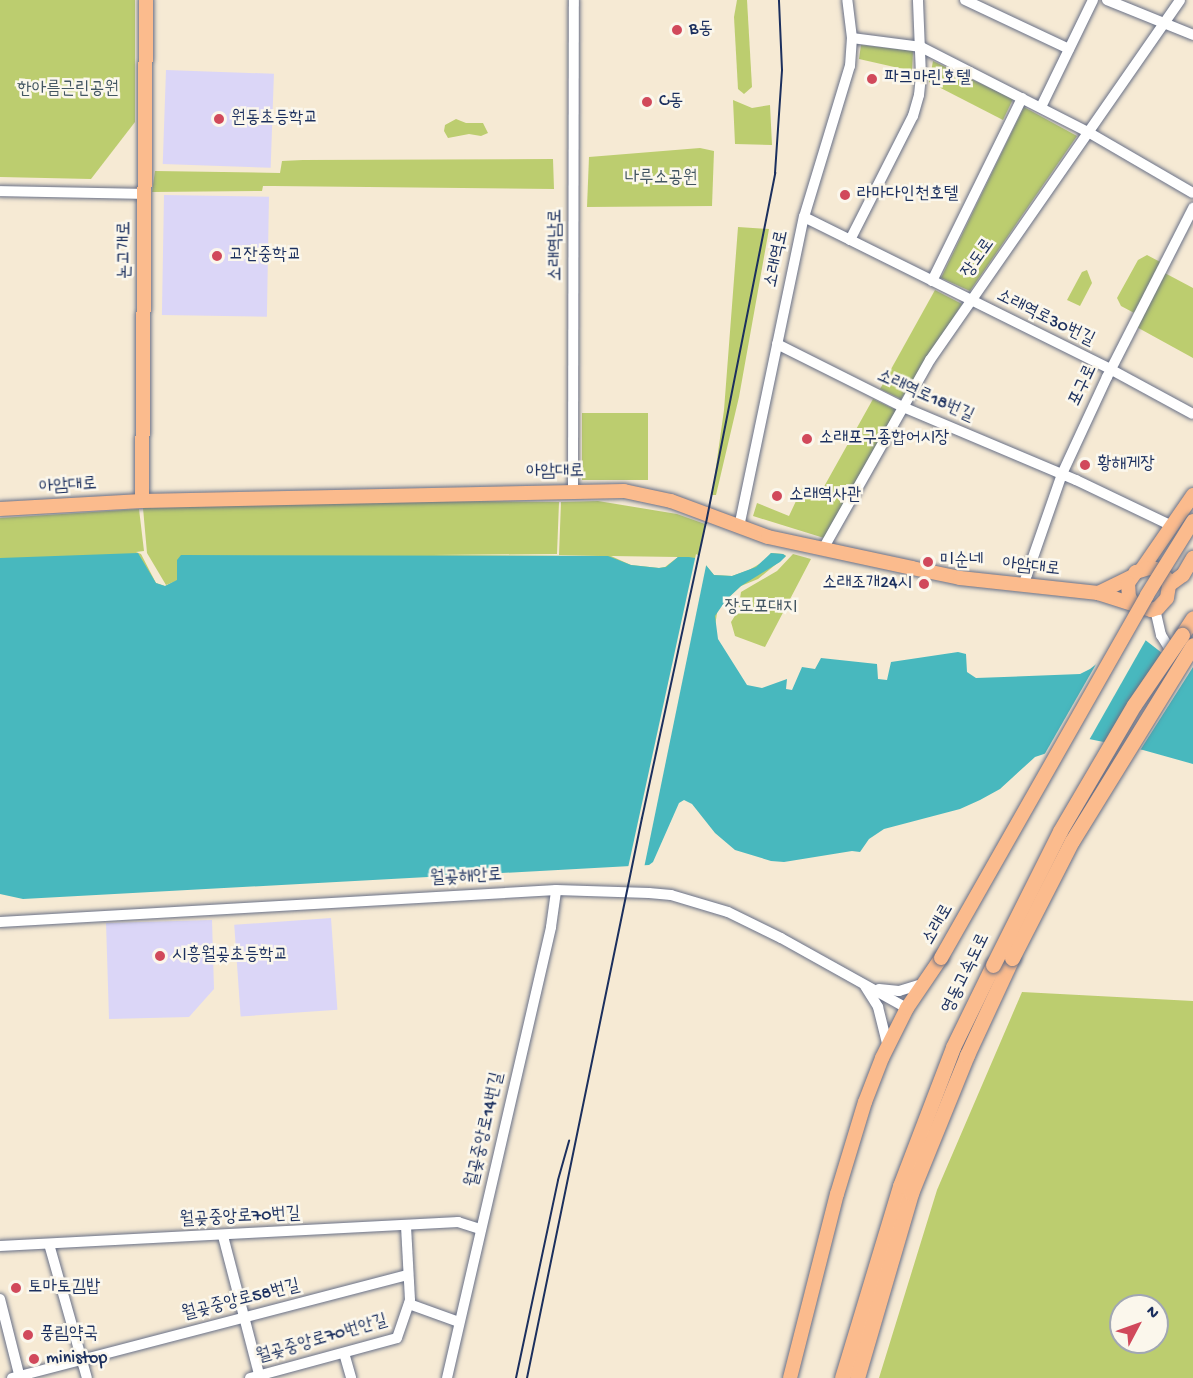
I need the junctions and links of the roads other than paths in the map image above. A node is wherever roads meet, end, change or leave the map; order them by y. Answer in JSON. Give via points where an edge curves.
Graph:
{"nodes":[{"id":1,"x":147,"y":0,"type":"edge"},
{"id":2,"x":574,"y":0,"type":"edge"},
{"id":3,"x":847,"y":0,"type":"edge"},
{"id":4,"x":918,"y":0,"type":"edge"},
{"id":5,"x":965,"y":0,"type":"edge"},
{"id":6,"x":1093,"y":0,"type":"edge"},
{"id":7,"x":1107,"y":0,"type":"edge"},
{"id":8,"x":1180,"y":0,"type":"edge"},
{"id":9,"x":1165,"y":24,"type":"junction"},
{"id":10,"x":1193,"y":35,"type":"edge"},
{"id":11,"x":852,"y":38,"type":"junction"},
{"id":12,"x":921,"y":46,"type":"junction"},
{"id":13,"x":1069,"y":49,"type":"junction"},
{"id":14,"x":1022,"y":98,"type":"junction"},
{"id":15,"x":1041,"y":107,"type":"junction"},
{"id":16,"x":1088,"y":132,"type":"junction"},
{"id":17,"x":0,"y":191,"type":"edge"},
{"id":18,"x":144,"y":194,"type":"junction"},
{"id":19,"x":1193,"y":194,"type":"edge"},
{"id":20,"x":1193,"y":208,"type":"edge"},
{"id":21,"x":804,"y":218,"type":"junction"},
{"id":22,"x":850,"y":240,"type":"junction"},
{"id":23,"x":932,"y":281,"type":"junction"},
{"id":24,"x":971,"y":300,"type":"junction"},
{"id":25,"x":777,"y":344,"type":"junction"},
{"id":26,"x":1110,"y":369,"type":"junction"},
{"id":27,"x":903,"y":407,"type":"junction"},
{"id":28,"x":1193,"y":414,"type":"edge"},
{"id":29,"x":1062,"y":474,"type":"junction"},
{"id":30,"x":573,"y":490,"type":"junction"},
{"id":31,"x":1193,"y":495,"type":"edge"},
{"id":32,"x":142,"y":501,"type":"junction"},
{"id":33,"x":0,"y":509,"type":"edge"},
{"id":34,"x":1193,"y":521,"type":"edge"},
{"id":35,"x":1172,"y":526,"type":"junction"},
{"id":36,"x":740,"y":527,"type":"junction"},
{"id":37,"x":823,"y":549,"type":"junction"},
{"id":38,"x":1193,"y":558,"type":"edge"},
{"id":39,"x":1136,"y":573,"type":"junction"},
{"id":40,"x":1169,"y":585,"type":"junction"},
{"id":41,"x":1023,"y":586,"type":"junction"},
{"id":42,"x":1098,"y":593,"type":"junction"},
{"id":43,"x":1133,"y":603,"type":"junction"},
{"id":44,"x":1155,"y":609,"type":"junction"},
{"id":45,"x":1193,"y":618,"type":"edge"},
{"id":46,"x":1187,"y":640,"type":"edge"},
{"id":47,"x":1193,"y":655,"type":"edge"},
{"id":48,"x":556,"y":890,"type":"junction"},
{"id":49,"x":0,"y":922,"type":"edge"},
{"id":50,"x":922,"y":984,"type":"junction"},
{"id":51,"x":866,"y":985,"type":"junction"},
{"id":52,"x":907,"y":1008,"type":"junction"},
{"id":53,"x":888,"y":1047,"type":"junction"},
{"id":54,"x":406,"y":1225,"type":"junction"},
{"id":55,"x":480,"y":1228,"type":"junction"},
{"id":56,"x":223,"y":1236,"type":"junction"},
{"id":57,"x":49,"y":1244,"type":"junction"},
{"id":58,"x":0,"y":1246,"type":"edge"},
{"id":59,"x":408,"y":1275,"type":"junction"},
{"id":60,"x":0,"y":1299,"type":"edge"},
{"id":61,"x":409,"y":1304,"type":"junction"},
{"id":62,"x":244,"y":1318,"type":"junction"},
{"id":63,"x":459,"y":1322,"type":"junction"},
{"id":64,"x":344,"y":1353,"type":"junction"},
{"id":65,"x":82,"y":1359,"type":"junction"},
{"id":66,"x":17,"y":1377,"type":"edge"},
{"id":67,"x":256,"y":1377,"type":"edge"},
{"id":68,"x":87,"y":1378,"type":"edge"},
{"id":69,"x":351,"y":1378,"type":"edge"},
{"id":70,"x":447,"y":1378,"type":"edge"},
{"id":71,"x":790,"y":1378,"type":"edge"},
{"id":72,"x":842,"y":1378,"type":"edge"},
{"id":73,"x":857,"y":1378,"type":"edge"}],
"edges":[{"from":1,"to":18,"type":"main road","name":"논고개로"},
{"from":2,"to":30,"type":"street","name":"소래역남로"},
{"from":3,"to":11,"type":"street","name":"소래역로"},
{"from":4,"to":12,"type":"street"},
{"from":5,"to":13,"type":"street"},
{"from":6,"to":13,"type":"street"},
{"from":7,"to":9,"type":"street"},
{"from":8,"to":9,"type":"street","name":"장도로"},
{"from":9,"to":10,"type":"street"},
{"from":9,"to":16,"type":"street","name":"장도로"},
{"from":11,"to":12,"type":"street"},
{"from":11,"to":21,"type":"street","name":"소래역로","via":[[850,66]]},
{"from":12,"to":14,"type":"street"},
{"from":12,"to":22,"type":"street","via":[[921,76],[912,116]]},
{"from":13,"to":15,"type":"street"},
{"from":14,"to":15,"type":"street"},
{"from":14,"to":23,"type":"street"},
{"from":15,"to":16,"type":"street"},
{"from":16,"to":19,"type":"street"},
{"from":16,"to":24,"type":"street","name":"장도로"},
{"from":17,"to":18,"type":"street"},
{"from":18,"to":32,"type":"main road","name":"논고개로"},
{"from":20,"to":26,"type":"street","name":"포구로"},
{"from":21,"to":22,"type":"street","name":"소래역로30번길"},
{"from":21,"to":25,"type":"street","name":"소래역로"},
{"from":22,"to":23,"type":"street","name":"소래역로30번길"},
{"from":23,"to":24,"type":"street","name":"소래역로30번길"},
{"from":24,"to":26,"type":"street","name":"소래역로30번길"},
{"from":24,"to":27,"type":"street","name":"장도로"},
{"from":25,"to":27,"type":"street","name":"소래역로18번길"},
{"from":25,"to":36,"type":"street","name":"소래역로"},
{"from":26,"to":28,"type":"street","name":"소래역로30번길"},
{"from":26,"to":29,"type":"street","name":"포구로"},
{"from":27,"to":29,"type":"street","name":"소래역로18번길"},
{"from":27,"to":37,"type":"street","name":"장도로"},
{"from":29,"to":35,"type":"street","name":"소래역로18번길"},
{"from":29,"to":41,"type":"street","name":"포구로"},
{"from":30,"to":32,"type":"main road","name":"아암대로"},
{"from":30,"to":36,"type":"main road","name":"아암대로","via":[[624,491],[671,501]]},
{"from":31,"to":35,"type":"main road"},
{"from":32,"to":33,"type":"main road","name":"아암대로"},
{"from":34,"to":50,"type":"main road","name":"소래로","bridge":true,"via":[[941,958]]},
{"from":35,"to":39,"type":"main road"},
{"from":36,"to":37,"type":"main road","name":"아암대로"},
{"from":37,"to":41,"type":"main road","name":"아암대로","via":[[960,578]]},
{"from":38,"to":40,"type":"main road","via":[[1183,575]]},
{"from":39,"to":40,"type":"main road","via":[[1156,569]]},
{"from":39,"to":42,"type":"main road"},
{"from":39,"to":43,"type":"main road","via":[[1127,590]]},
{"from":40,"to":44,"type":"main road","via":[[1167,598]]},
{"from":41,"to":42,"type":"main road","name":"아암대로"},
{"from":42,"to":43,"type":"main road","name":"아암대로"},
{"from":43,"to":44,"type":"main road","via":[[1144,610]]},
{"from":44,"to":47,"type":"street","via":[[1168,646]]},
{"from":45,"to":46,"type":"highway","name":"영동고속도로"},
{"from":46,"to":72,"type":"highway","name":"영동고속도로","bridge":true,"via":[[1134,705],[1060,831],[953,1047],[900,1186]]},
{"from":46,"to":73,"type":"highway","name":"영동고속도로","bridge":true,"via":[[1072,841],[967,1055],[911,1193]]},
{"from":48,"to":49,"type":"street","name":"월곶해안로"},
{"from":48,"to":51,"type":"street","name":"월곶해안로","via":[[672,895],[716,909],[781,938]]},
{"from":48,"to":55,"type":"street","name":"월곶중앙로14번길"},
{"from":50,"to":51,"type":"street","via":[[892,991]]},
{"from":50,"to":52,"type":"main road","name":"소래로"},
{"from":51,"to":52,"type":"street","name":"월곶해안로"},
{"from":51,"to":53,"type":"street","via":[[878,1008]]},
{"from":52,"to":53,"type":"main road","name":"소래로"},
{"from":53,"to":71,"type":"main road","name":"소래로","via":[[865,1102],[840,1184]]},
{"from":54,"to":55,"type":"street","name":"월곶중앙로70번길","via":[[458,1222]]},
{"from":54,"to":56,"type":"street","name":"월곶중앙로70번길"},
{"from":54,"to":59,"type":"street","name":"월곶중앙로70번안길"},
{"from":55,"to":63,"type":"street","name":"월곶중앙로14번길"},
{"from":56,"to":57,"type":"street","name":"월곶중앙로70번길"},
{"from":56,"to":62,"type":"street"},
{"from":57,"to":58,"type":"street","name":"월곶중앙로70번길"},
{"from":57,"to":65,"type":"street"},
{"from":59,"to":61,"type":"street","name":"월곶중앙로70번안길"},
{"from":59,"to":62,"type":"street","name":"월곶중앙로58번길"},
{"from":60,"to":66,"type":"street"},
{"from":61,"to":63,"type":"street"},
{"from":61,"to":64,"type":"street","name":"월곶중앙로70번안길","via":[[398,1338]]},
{"from":62,"to":65,"type":"street","name":"월곶중앙로58번길"},
{"from":62,"to":67,"type":"street"},
{"from":63,"to":70,"type":"street","name":"월곶중앙로14번길"},
{"from":64,"to":67,"type":"street","name":"월곶중앙로70번안길"},
{"from":64,"to":69,"type":"street"},
{"from":65,"to":66,"type":"street","name":"월곶중앙로58번길"},
{"from":65,"to":68,"type":"street"}]}
